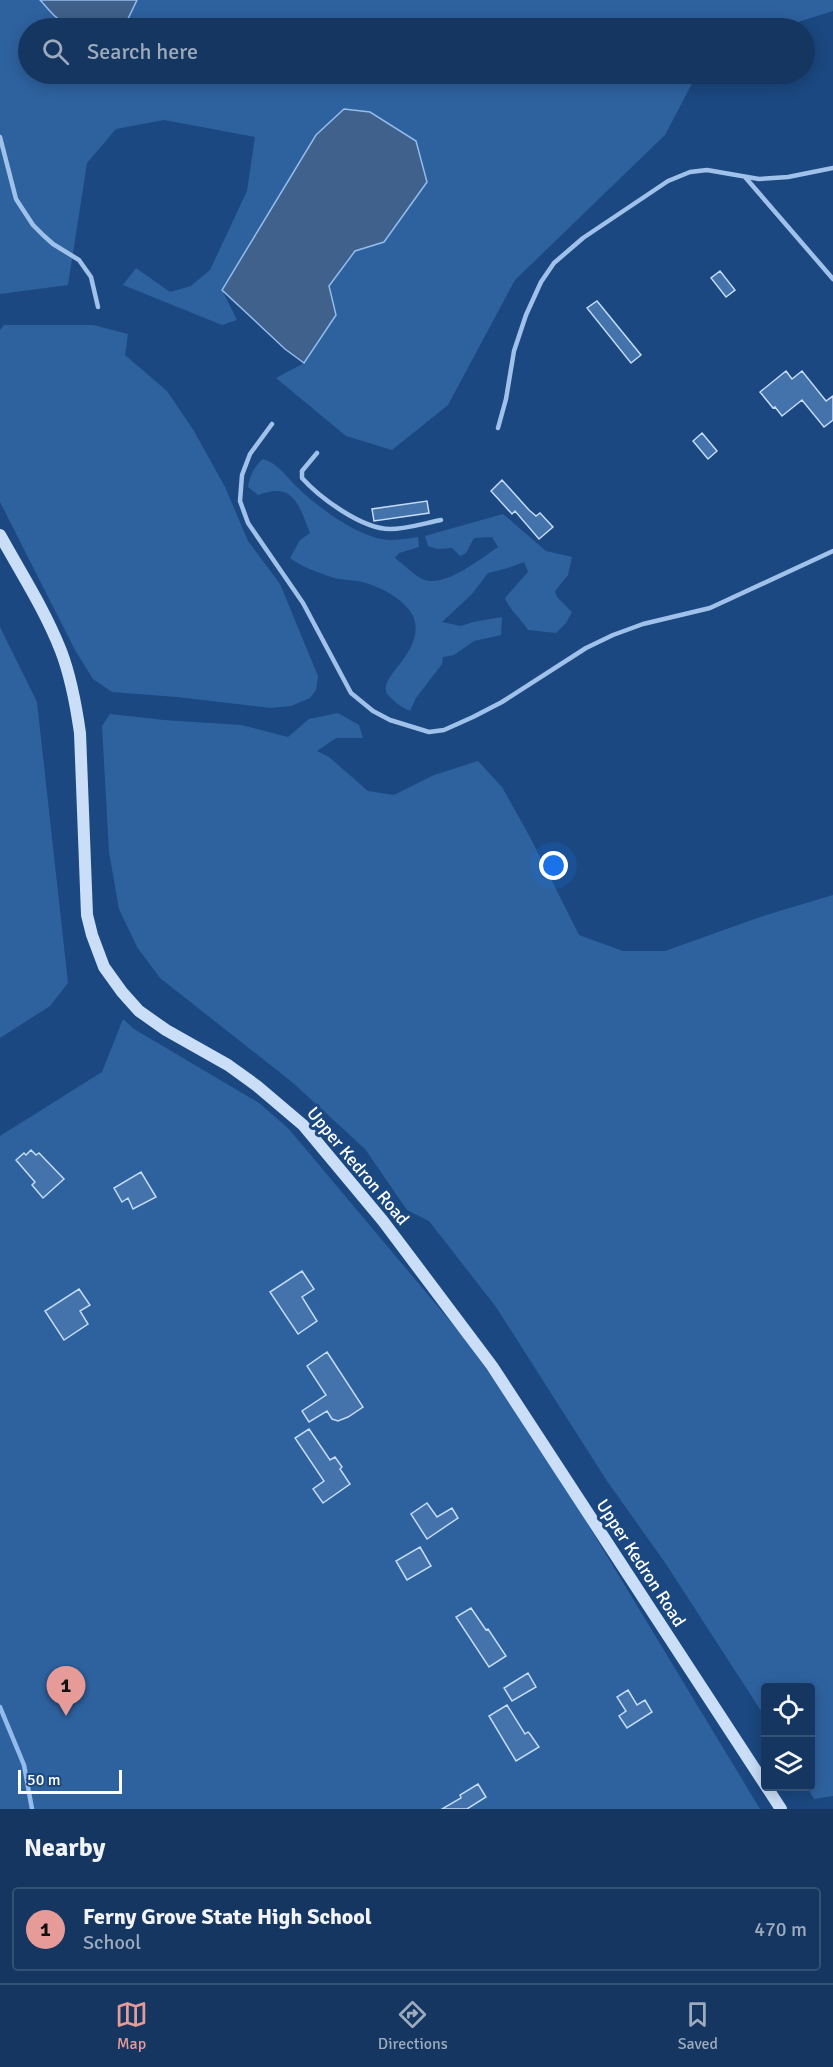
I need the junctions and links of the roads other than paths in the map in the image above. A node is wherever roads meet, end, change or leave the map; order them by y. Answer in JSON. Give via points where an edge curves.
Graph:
{"nodes":[{"id":1,"x":0,"y":137,"type":"edge"},
{"id":2,"x":833,"y":168,"type":"edge"},
{"id":3,"x":745,"y":177,"type":"junction"},
{"id":4,"x":833,"y":279,"type":"edge"},
{"id":5,"x":98,"y":307,"type":"dead end"},
{"id":6,"x":272,"y":424,"type":"dead end"},
{"id":7,"x":498,"y":428,"type":"dead end"},
{"id":8,"x":317,"y":453,"type":"dead end"},
{"id":9,"x":441,"y":520,"type":"dead end"},
{"id":10,"x":0,"y":534,"type":"edge"},
{"id":11,"x":833,"y":551,"type":"edge"},
{"id":12,"x":761,"y":1778,"type":"edge"},
{"id":13,"x":769,"y":1791,"type":"edge"},
{"id":14,"x":781,"y":1809,"type":"edge"}],
"edges":[{"from":1,"to":5,"type":"lane","via":[[16,199],[43,235],[79,260],[90,277]]},
{"from":2,"to":3,"type":"lane","via":[[788,177]]},
{"from":3,"to":4,"type":"lane"},
{"from":3,"to":7,"type":"lane","via":[[707,170],[668,181],[583,238],[554,263],[526,315]]},
{"from":6,"to":11,"type":"lane","via":[[250,454],[242,475],[240,501],[248,523],[303,603],[351,693],[373,711],[429,732],[456,726],[502,702],[613,635],[710,608]]},
{"from":8,"to":9,"type":"lane","via":[[302,471],[302,478],[354,518],[393,530]]},
{"from":10,"to":12,"type":"main road","name":"Upper Kedron Road","via":[[54,636],[76,704],[87,915],[104,967],[139,1011],[228,1065],[303,1125],[383,1221],[492,1366]]},
{"from":13,"to":14,"type":"main road","name":"Upper Kedron Road"}]}
